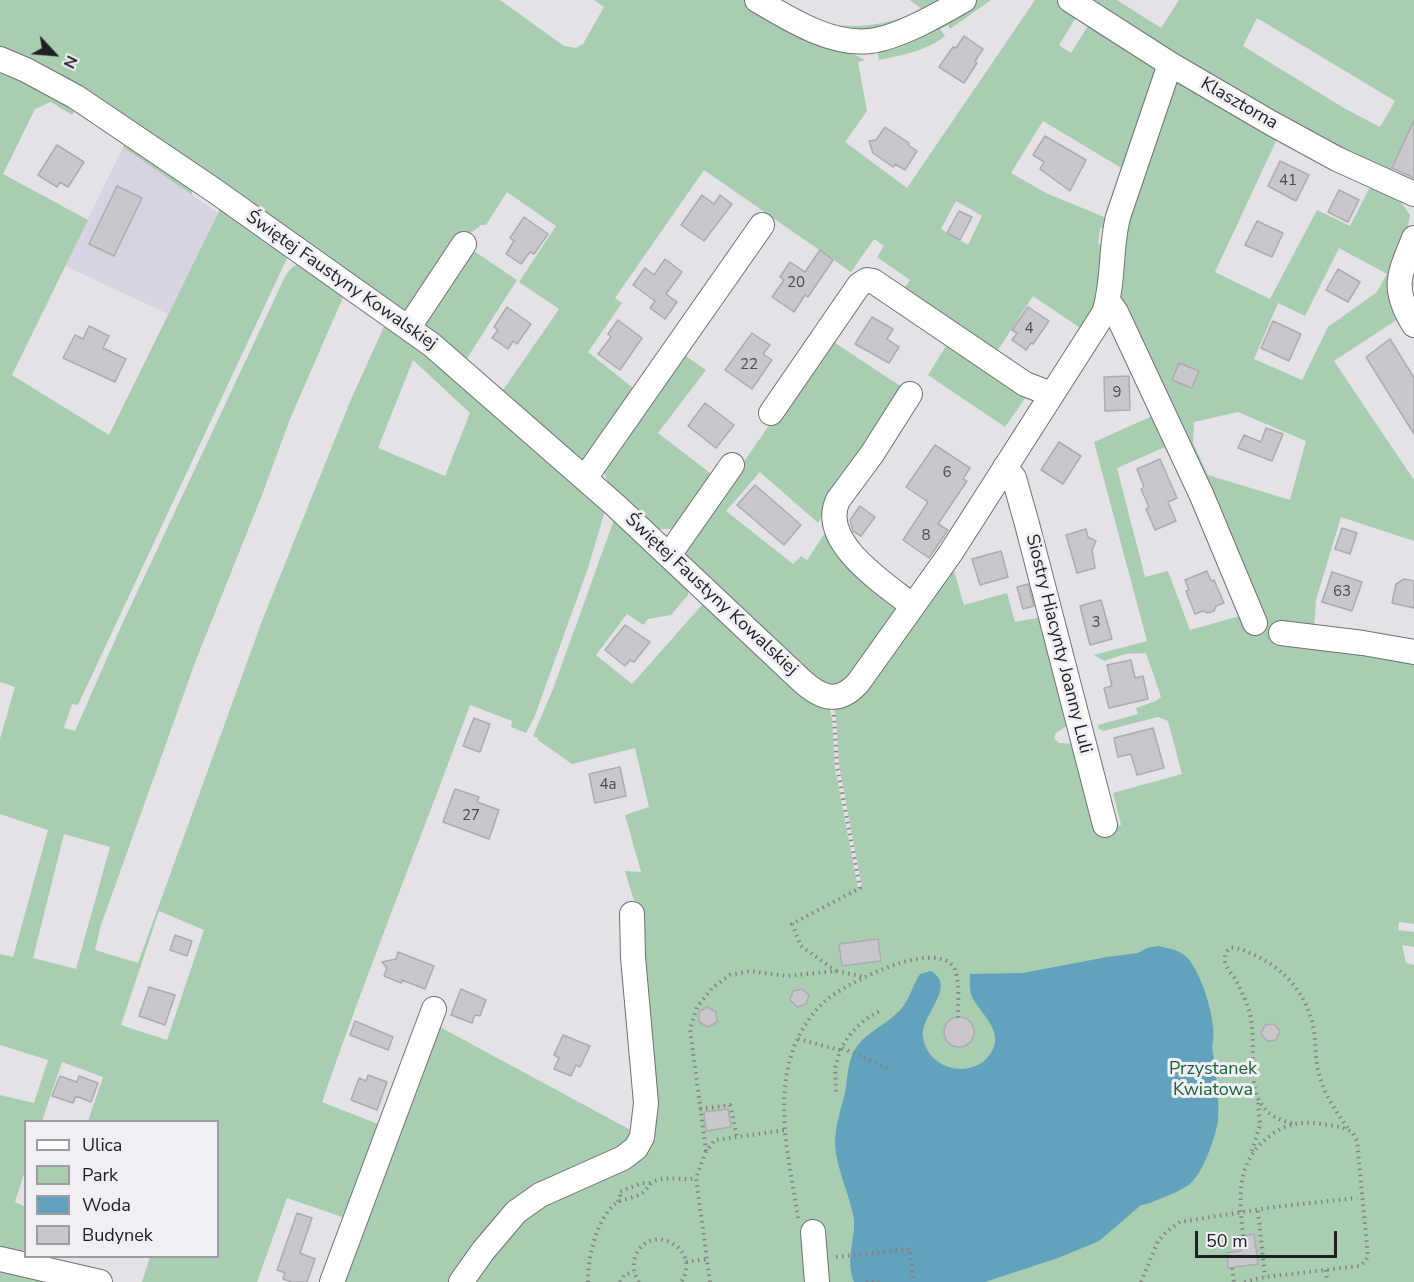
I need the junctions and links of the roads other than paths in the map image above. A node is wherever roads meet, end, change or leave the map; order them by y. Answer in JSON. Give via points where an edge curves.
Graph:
{"nodes":[{"id":1,"x":757,"y":0,"type":"edge"},
{"id":2,"x":964,"y":0,"type":"edge"},
{"id":3,"x":1071,"y":0,"type":"edge"},
{"id":4,"x":0,"y":59,"type":"edge"},
{"id":5,"x":1170,"y":64,"type":"junction"},
{"id":6,"x":1414,"y":194,"type":"edge"},
{"id":7,"x":762,"y":225,"type":"dead end"},
{"id":8,"x":1414,"y":238,"type":"edge"},
{"id":9,"x":464,"y":244,"type":"dead end"},
{"id":10,"x":1108,"y":301,"type":"junction"},
{"id":11,"x":1414,"y":325,"type":"edge"},
{"id":12,"x":409,"y":327,"type":"junction"},
{"id":13,"x":910,"y":394,"type":"dead end"},
{"id":14,"x":1051,"y":394,"type":"junction"},
{"id":15,"x":771,"y":413,"type":"dead end"},
{"id":16,"x":732,"y":465,"type":"dead end"},
{"id":17,"x":1005,"y":467,"type":"junction"},
{"id":18,"x":585,"y":478,"type":"junction"},
{"id":19,"x":669,"y":555,"type":"junction"},
{"id":20,"x":913,"y":606,"type":"junction"},
{"id":21,"x":1255,"y":622,"type":"dead end"},
{"id":22,"x":1281,"y":633,"type":"dead end"},
{"id":23,"x":1414,"y":652,"type":"edge"},
{"id":24,"x":1105,"y":825,"type":"dead end"},
{"id":25,"x":632,"y":914,"type":"dead end"},
{"id":26,"x":434,"y":1009,"type":"dead end"},
{"id":27,"x":806,"y":1229,"type":"road end"},
{"id":28,"x":0,"y":1259,"type":"edge"},
{"id":29,"x":100,"y":1282,"type":"edge"},
{"id":30,"x":332,"y":1282,"type":"edge"},
{"id":31,"x":461,"y":1282,"type":"edge"},
{"id":32,"x":817,"y":1282,"type":"edge"}],
"edges":[{"from":1,"to":2,"type":"street","via":[[813,30],[867,41],[916,25]]},
{"from":3,"to":5,"type":"street","name":"Klasztorna"},
{"from":4,"to":12,"type":"street","name":"Świętej Faustyny Kowalskiej","via":[[76,97]]},
{"from":5,"to":6,"type":"street","name":"Klasztorna","via":[[1337,159]]},
{"from":5,"to":10,"type":"street","via":[[1114,231]]},
{"from":7,"to":18,"type":"street"},
{"from":8,"to":11,"type":"street","via":[[1398,283]]},
{"from":9,"to":12,"type":"street"},
{"from":10,"to":14,"type":"street","via":[[1101,319]]},
{"from":10,"to":21,"type":"street","via":[[1202,497]]},
{"from":12,"to":18,"type":"street","name":"Świętej Faustyny Kowalskiej"},
{"from":13,"to":20,"type":"street","via":[[838,500],[834,518],[839,537],[853,555]]},
{"from":14,"to":15,"type":"street","via":[[1025,384],[867,280],[859,285]]},
{"from":14,"to":17,"type":"street"},
{"from":16,"to":19,"type":"street"},
{"from":17,"to":20,"type":"street"},
{"from":17,"to":24,"type":"street","name":"Siostry Hiacynty Joanny Luli","via":[[1014,478],[1027,524]]},
{"from":18,"to":19,"type":"street","name":"Świętej Faustyny Kowalskiej"},
{"from":19,"to":20,"type":"street","name":"Świętej Faustyny Kowalskiej","via":[[802,681],[817,694],[828,697],[855,687]]},
{"from":22,"to":23,"type":"street"},
{"from":25,"to":31,"type":"street","via":[[646,1103],[642,1137],[623,1158],[540,1195],[516,1212]]},
{"from":26,"to":30,"type":"street"},
{"from":27,"to":32,"type":"street"},
{"from":28,"to":29,"type":"street"}]}
